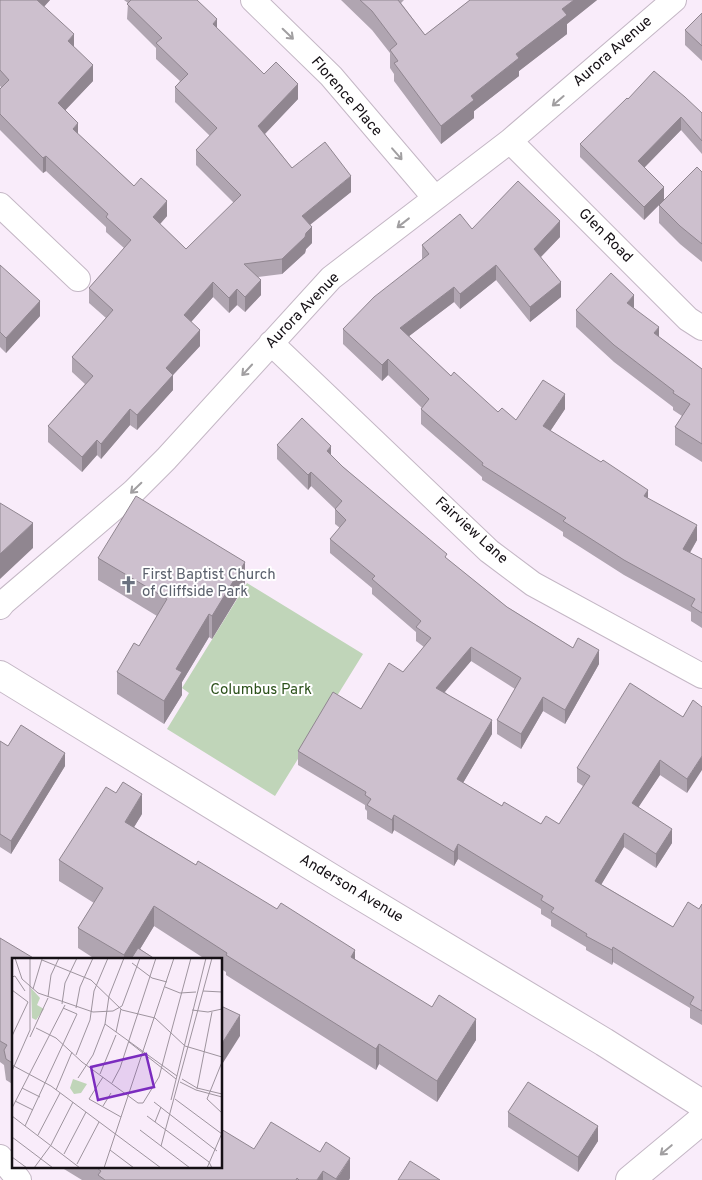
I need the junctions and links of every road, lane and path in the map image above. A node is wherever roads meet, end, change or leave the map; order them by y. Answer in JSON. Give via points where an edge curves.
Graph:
{"nodes":[{"id":1,"x":253,"y":0,"type":"edge"},
{"id":2,"x":674,"y":0,"type":"edge"},
{"id":3,"x":510,"y":142,"type":"junction"},
{"id":4,"x":435,"y":198,"type":"junction"},
{"id":5,"x":0,"y":205,"type":"edge"},
{"id":6,"x":78,"y":278,"type":"dead end"},
{"id":7,"x":702,"y":328,"type":"edge"},
{"id":8,"x":271,"y":343,"type":"junction"},
{"id":9,"x":0,"y":607,"type":"edge"},
{"id":10,"x":0,"y":676,"type":"edge"},
{"id":11,"x":702,"y":676,"type":"edge"},
{"id":12,"x":702,"y":1104,"type":"edge"},
{"id":13,"x":702,"y":1120,"type":"edge"},
{"id":14,"x":0,"y":1157,"type":"edge"},
{"id":15,"x":19,"y":1180,"type":"edge"},
{"id":16,"x":630,"y":1180,"type":"edge"}],
"edges":[{"from":1,"to":4,"type":"street","name":"Florence Place","one_way":true,"via":[[331,76]]},
{"from":2,"to":3,"type":"street","name":"Aurora Avenue","one_way":true},
{"from":3,"to":4,"type":"street","name":"Aurora Avenue"},
{"from":3,"to":7,"type":"street","name":"Glen Road","via":[[688,319]]},
{"from":4,"to":8,"type":"street","name":"Aurora Avenue","one_way":true,"via":[[331,278]]},
{"from":5,"to":6,"type":"street"},
{"from":8,"to":9,"type":"street","name":"Aurora Avenue","one_way":true,"via":[[166,460]]},
{"from":8,"to":11,"type":"street","name":"Fairview Lane","via":[[489,551],[533,584]]},
{"from":10,"to":12,"type":"main road","name":"Anderson Avenue"},
{"from":13,"to":16,"type":"main road","one_way":true},
{"from":14,"to":15,"type":"street"}]}
